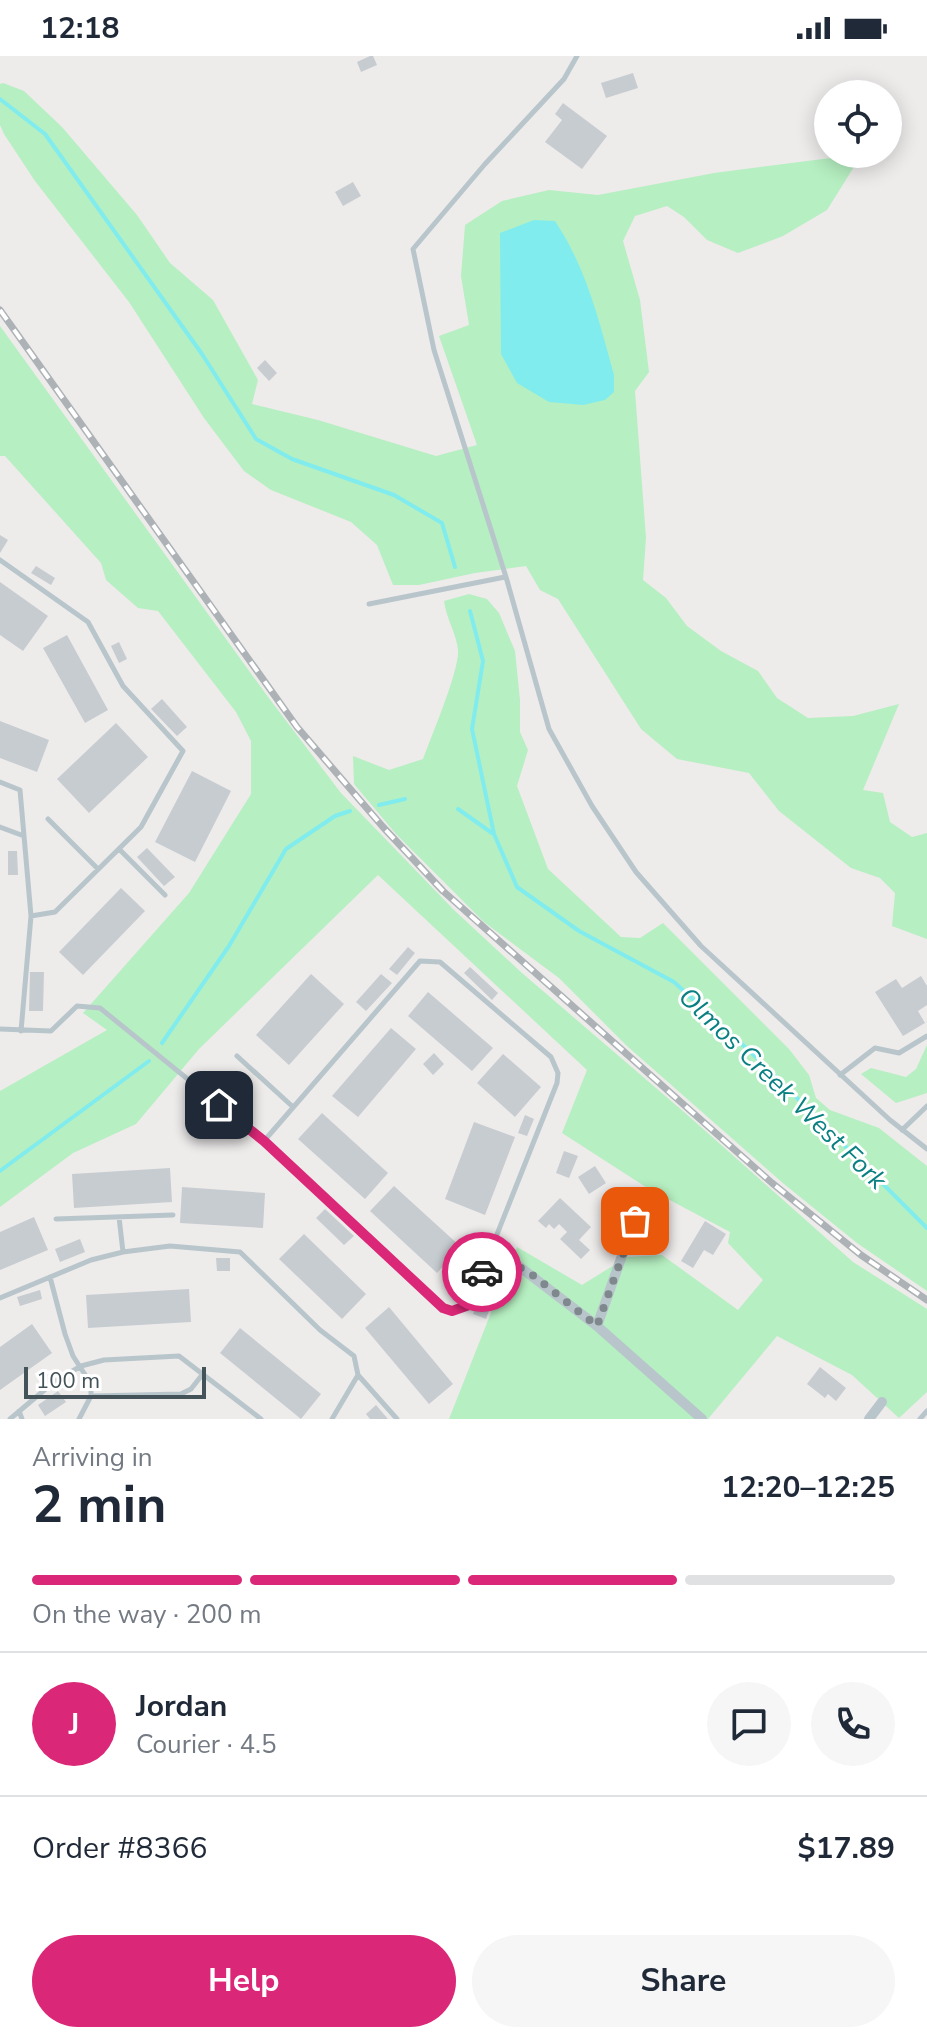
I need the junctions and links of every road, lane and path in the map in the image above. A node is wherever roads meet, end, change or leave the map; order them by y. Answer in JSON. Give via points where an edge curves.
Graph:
{"nodes":[{"id":1,"x":577,"y":56,"type":"edge"},
{"id":2,"x":0,"y":560,"type":"edge"},
{"id":3,"x":506,"y":577,"type":"junction"},
{"id":4,"x":369,"y":604,"type":"dead end"},
{"id":5,"x":0,"y":782,"type":"edge"},
{"id":6,"x":48,"y":819,"type":"dead end"},
{"id":7,"x":0,"y":827,"type":"edge"},
{"id":8,"x":24,"y":836,"type":"junction"},
{"id":9,"x":119,"y":849,"type":"junction"},
{"id":10,"x":98,"y":869,"type":"junction"},
{"id":11,"x":165,"y":895,"type":"dead end"},
{"id":12,"x":31,"y":916,"type":"junction"},
{"id":13,"x":0,"y":1029,"type":"edge"},
{"id":14,"x":21,"y":1031,"type":"junction"},
{"id":15,"x":927,"y":1036,"type":"edge"},
{"id":16,"x":237,"y":1056,"type":"dead end"},
{"id":17,"x":840,"y":1075,"type":"junction"},
{"id":18,"x":927,"y":1106,"type":"edge"},
{"id":19,"x":293,"y":1107,"type":"junction"},
{"id":20,"x":902,"y":1130,"type":"junction"},
{"id":21,"x":264,"y":1141,"type":"junction"},
{"id":22,"x":927,"y":1149,"type":"edge"},
{"id":23,"x":644,"y":1194,"type":"dead end"},
{"id":24,"x":173,"y":1215,"type":"dead end"},
{"id":25,"x":119,"y":1217,"type":"junction"},
{"id":26,"x":56,"y":1219,"type":"dead end"},
{"id":27,"x":490,"y":1251,"type":"junction"},
{"id":28,"x":123,"y":1252,"type":"junction"},
{"id":29,"x":512,"y":1261,"type":"joint"},
{"id":30,"x":50,"y":1277,"type":"junction"},
{"id":31,"x":0,"y":1298,"type":"edge"},
{"id":32,"x":597,"y":1326,"type":"junction"},
{"id":33,"x":81,"y":1366,"type":"junction"},
{"id":34,"x":203,"y":1375,"type":"junction"},
{"id":35,"x":358,"y":1375,"type":"junction"},
{"id":36,"x":91,"y":1396,"type":"junction"},
{"id":37,"x":882,"y":1402,"type":"dead end"},
{"id":38,"x":19,"y":1411,"type":"junction"},
{"id":39,"x":927,"y":1411,"type":"edge"},
{"id":40,"x":10,"y":1419,"type":"edge"},
{"id":41,"x":22,"y":1419,"type":"edge"},
{"id":42,"x":79,"y":1419,"type":"edge"},
{"id":43,"x":261,"y":1419,"type":"edge"},
{"id":44,"x":332,"y":1419,"type":"edge"},
{"id":45,"x":397,"y":1419,"type":"edge"},
{"id":46,"x":702,"y":1419,"type":"edge"},
{"id":47,"x":869,"y":1419,"type":"edge"},
{"id":48,"x":920,"y":1419,"type":"edge"}],
"edges":[{"from":1,"to":3,"type":"lane","via":[[564,79],[413,249],[434,350]]},
{"from":2,"to":9,"type":"lane","via":[[88,622],[123,686],[183,751],[141,827]]},
{"from":3,"to":4,"type":"lane"},
{"from":3,"to":17,"type":"lane","via":[[549,729],[636,872],[701,946]]},
{"from":5,"to":8,"type":"lane","via":[[20,790]]},
{"from":6,"to":10,"type":"lane"},
{"from":7,"to":8,"type":"lane"},
{"from":8,"to":12,"type":"lane"},
{"from":9,"to":10,"type":"lane"},
{"from":9,"to":11,"type":"lane"},
{"from":10,"to":12,"type":"lane","via":[[55,912]]},
{"from":12,"to":14,"type":"lane"},
{"from":13,"to":14,"type":"lane"},
{"from":14,"to":21,"type":"lane","via":[[51,1031],[77,1006],[100,1008]]},
{"from":15,"to":17,"type":"lane","via":[[899,1053],[875,1048]]},
{"from":16,"to":19,"type":"lane"},
{"from":17,"to":20,"type":"lane"},
{"from":18,"to":20,"type":"lane"},
{"from":19,"to":21,"type":"lane"},
{"from":19,"to":27,"type":"lane","via":[[420,961],[440,962],[551,1057],[558,1073]]},
{"from":20,"to":22,"type":"lane"},
{"from":21,"to":27,"type":"lane","via":[[443,1308],[452,1311],[469,1305]]},
{"from":23,"to":32,"type":"street"},
{"from":24,"to":25,"type":"lane"},
{"from":25,"to":26,"type":"lane"},
{"from":25,"to":28,"type":"lane"},
{"from":27,"to":29,"type":"lane"},
{"from":28,"to":30,"type":"lane"},
{"from":28,"to":35,"type":"lane","via":[[170,1246],[240,1252],[354,1356]]},
{"from":29,"to":32,"type":"street"},
{"from":30,"to":31,"type":"lane"},
{"from":30,"to":33,"type":"lane","via":[[65,1334]]},
{"from":32,"to":46,"type":"street"},
{"from":33,"to":34,"type":"lane","via":[[179,1356]]},
{"from":33,"to":36,"type":"lane"},
{"from":33,"to":38,"type":"lane"},
{"from":34,"to":36,"type":"lane","via":[[181,1394]]},
{"from":34,"to":43,"type":"lane"},
{"from":35,"to":44,"type":"lane"},
{"from":35,"to":45,"type":"lane"},
{"from":36,"to":42,"type":"lane"},
{"from":37,"to":47,"type":"street"},
{"from":38,"to":40,"type":"lane"},
{"from":38,"to":41,"type":"lane"},
{"from":39,"to":48,"type":"lane"}]}
